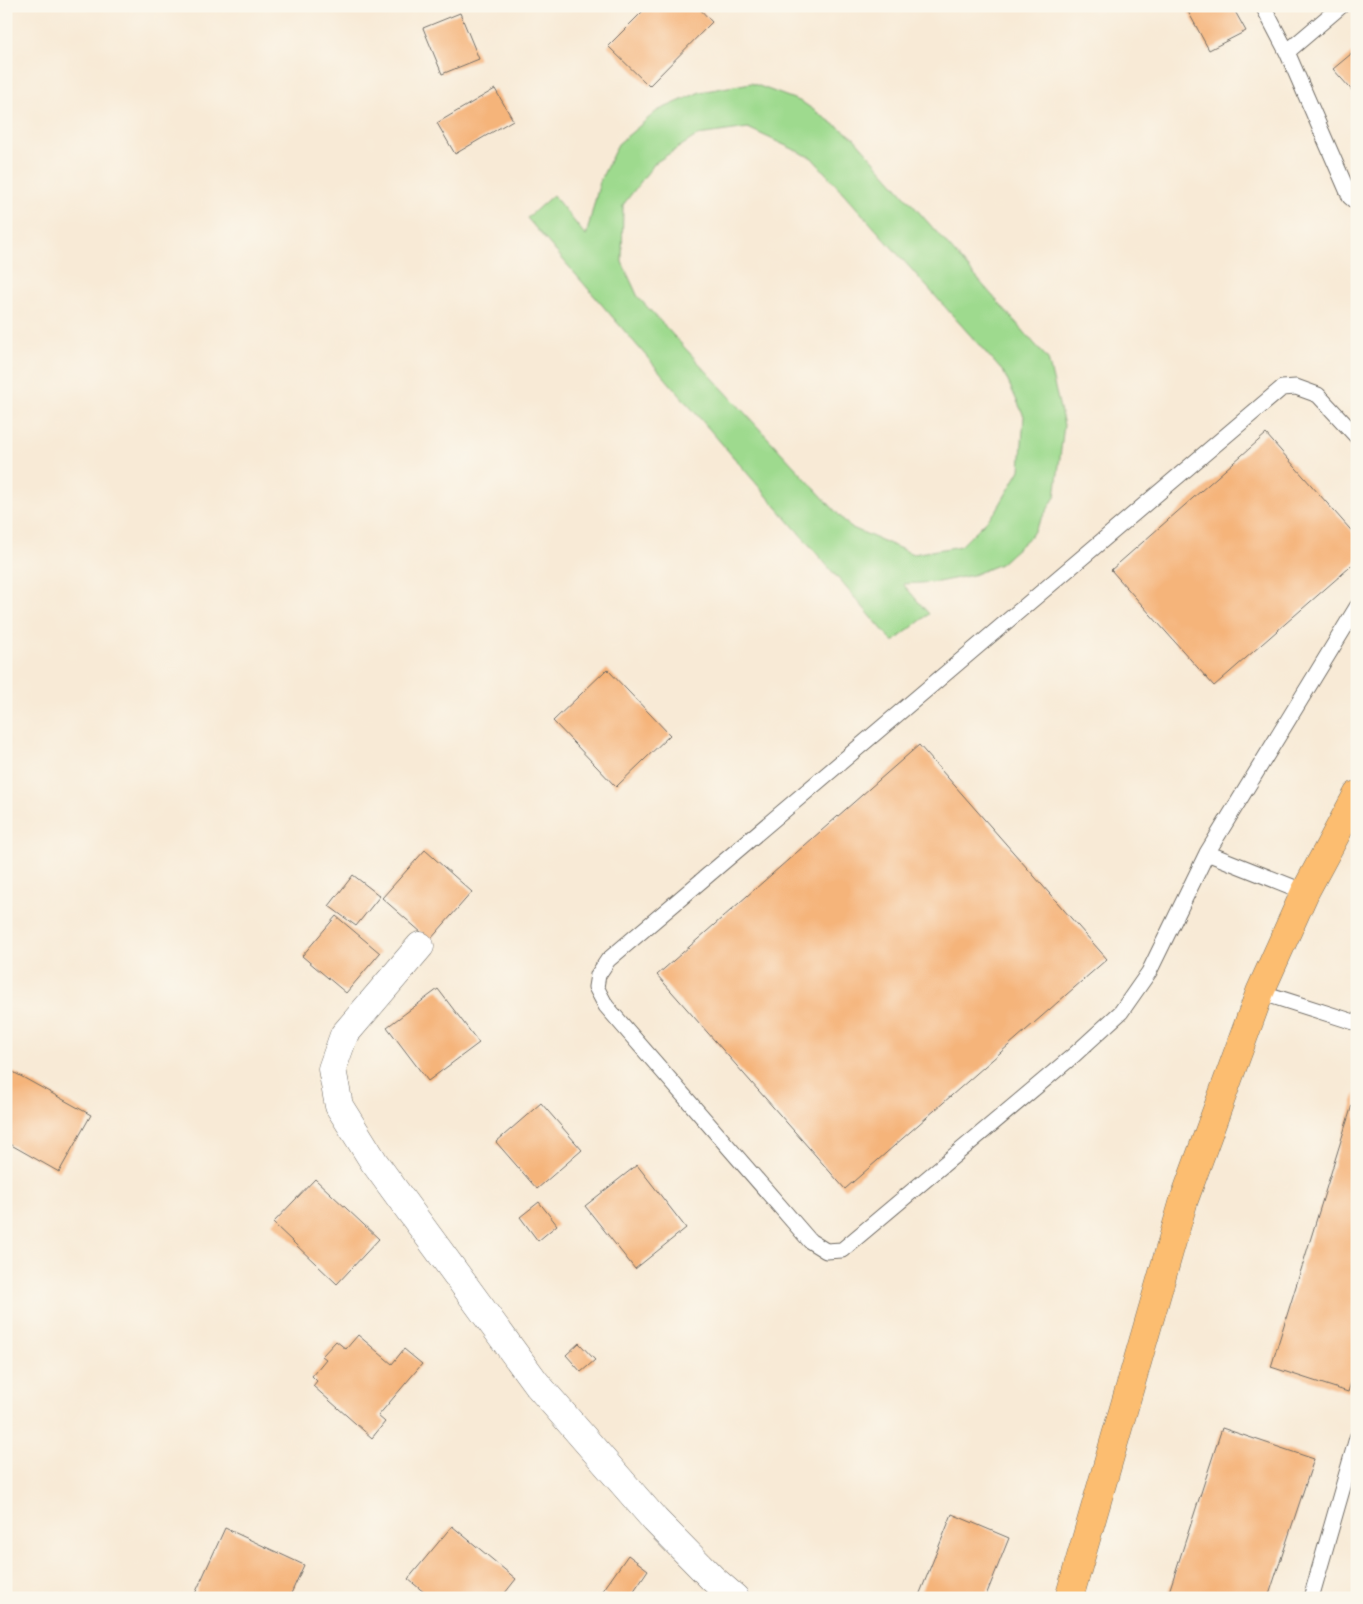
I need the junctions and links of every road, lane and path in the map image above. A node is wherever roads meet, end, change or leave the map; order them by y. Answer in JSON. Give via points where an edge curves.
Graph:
{"nodes":[{"id":1,"x":1263,"y":6,"type":"edge"},
{"id":2,"x":1341,"y":6,"type":"edge"},
{"id":3,"x":1287,"y":52,"type":"junction"},
{"id":4,"x":1357,"y":203,"type":"edge"},
{"id":5,"x":1357,"y":437,"type":"edge"},
{"id":6,"x":1357,"y":607,"type":"edge"},
{"id":7,"x":1357,"y":795,"type":"edge"},
{"id":8,"x":1207,"y":853,"type":"junction"},
{"id":9,"x":1305,"y":892,"type":"junction"},
{"id":10,"x":420,"y":946,"type":"dead end"},
{"id":11,"x":1260,"y":992,"type":"junction"},
{"id":12,"x":1357,"y":1023,"type":"edge"},
{"id":13,"x":1357,"y":1438,"type":"edge"},
{"id":14,"x":734,"y":1598,"type":"edge"},
{"id":15,"x":1069,"y":1598,"type":"edge"},
{"id":16,"x":1311,"y":1598,"type":"edge"}],
"edges":[{"from":1,"to":3,"type":"lane"},
{"from":2,"to":3,"type":"lane"},
{"from":3,"to":4,"type":"lane","via":[[1350,197]]},
{"from":5,"to":8,"type":"lane","via":[[1318,395],[1296,387],[1282,388],[608,960],[598,975],[596,987],[606,1006],[810,1241],[826,1251],[842,1250],[1121,1012],[1149,972]]},
{"from":6,"to":8,"type":"lane"},
{"from":7,"to":9,"type":"main road"},
{"from":8,"to":9,"type":"lane"},
{"from":9,"to":11,"type":"main road"},
{"from":10,"to":14,"type":"street","via":[[344,1035],[332,1069],[339,1106],[374,1162],[536,1383],[655,1520]]},
{"from":11,"to":12,"type":"lane"},
{"from":11,"to":15,"type":"main road","via":[[1184,1200]]},
{"from":13,"to":16,"type":"lane"}]}
